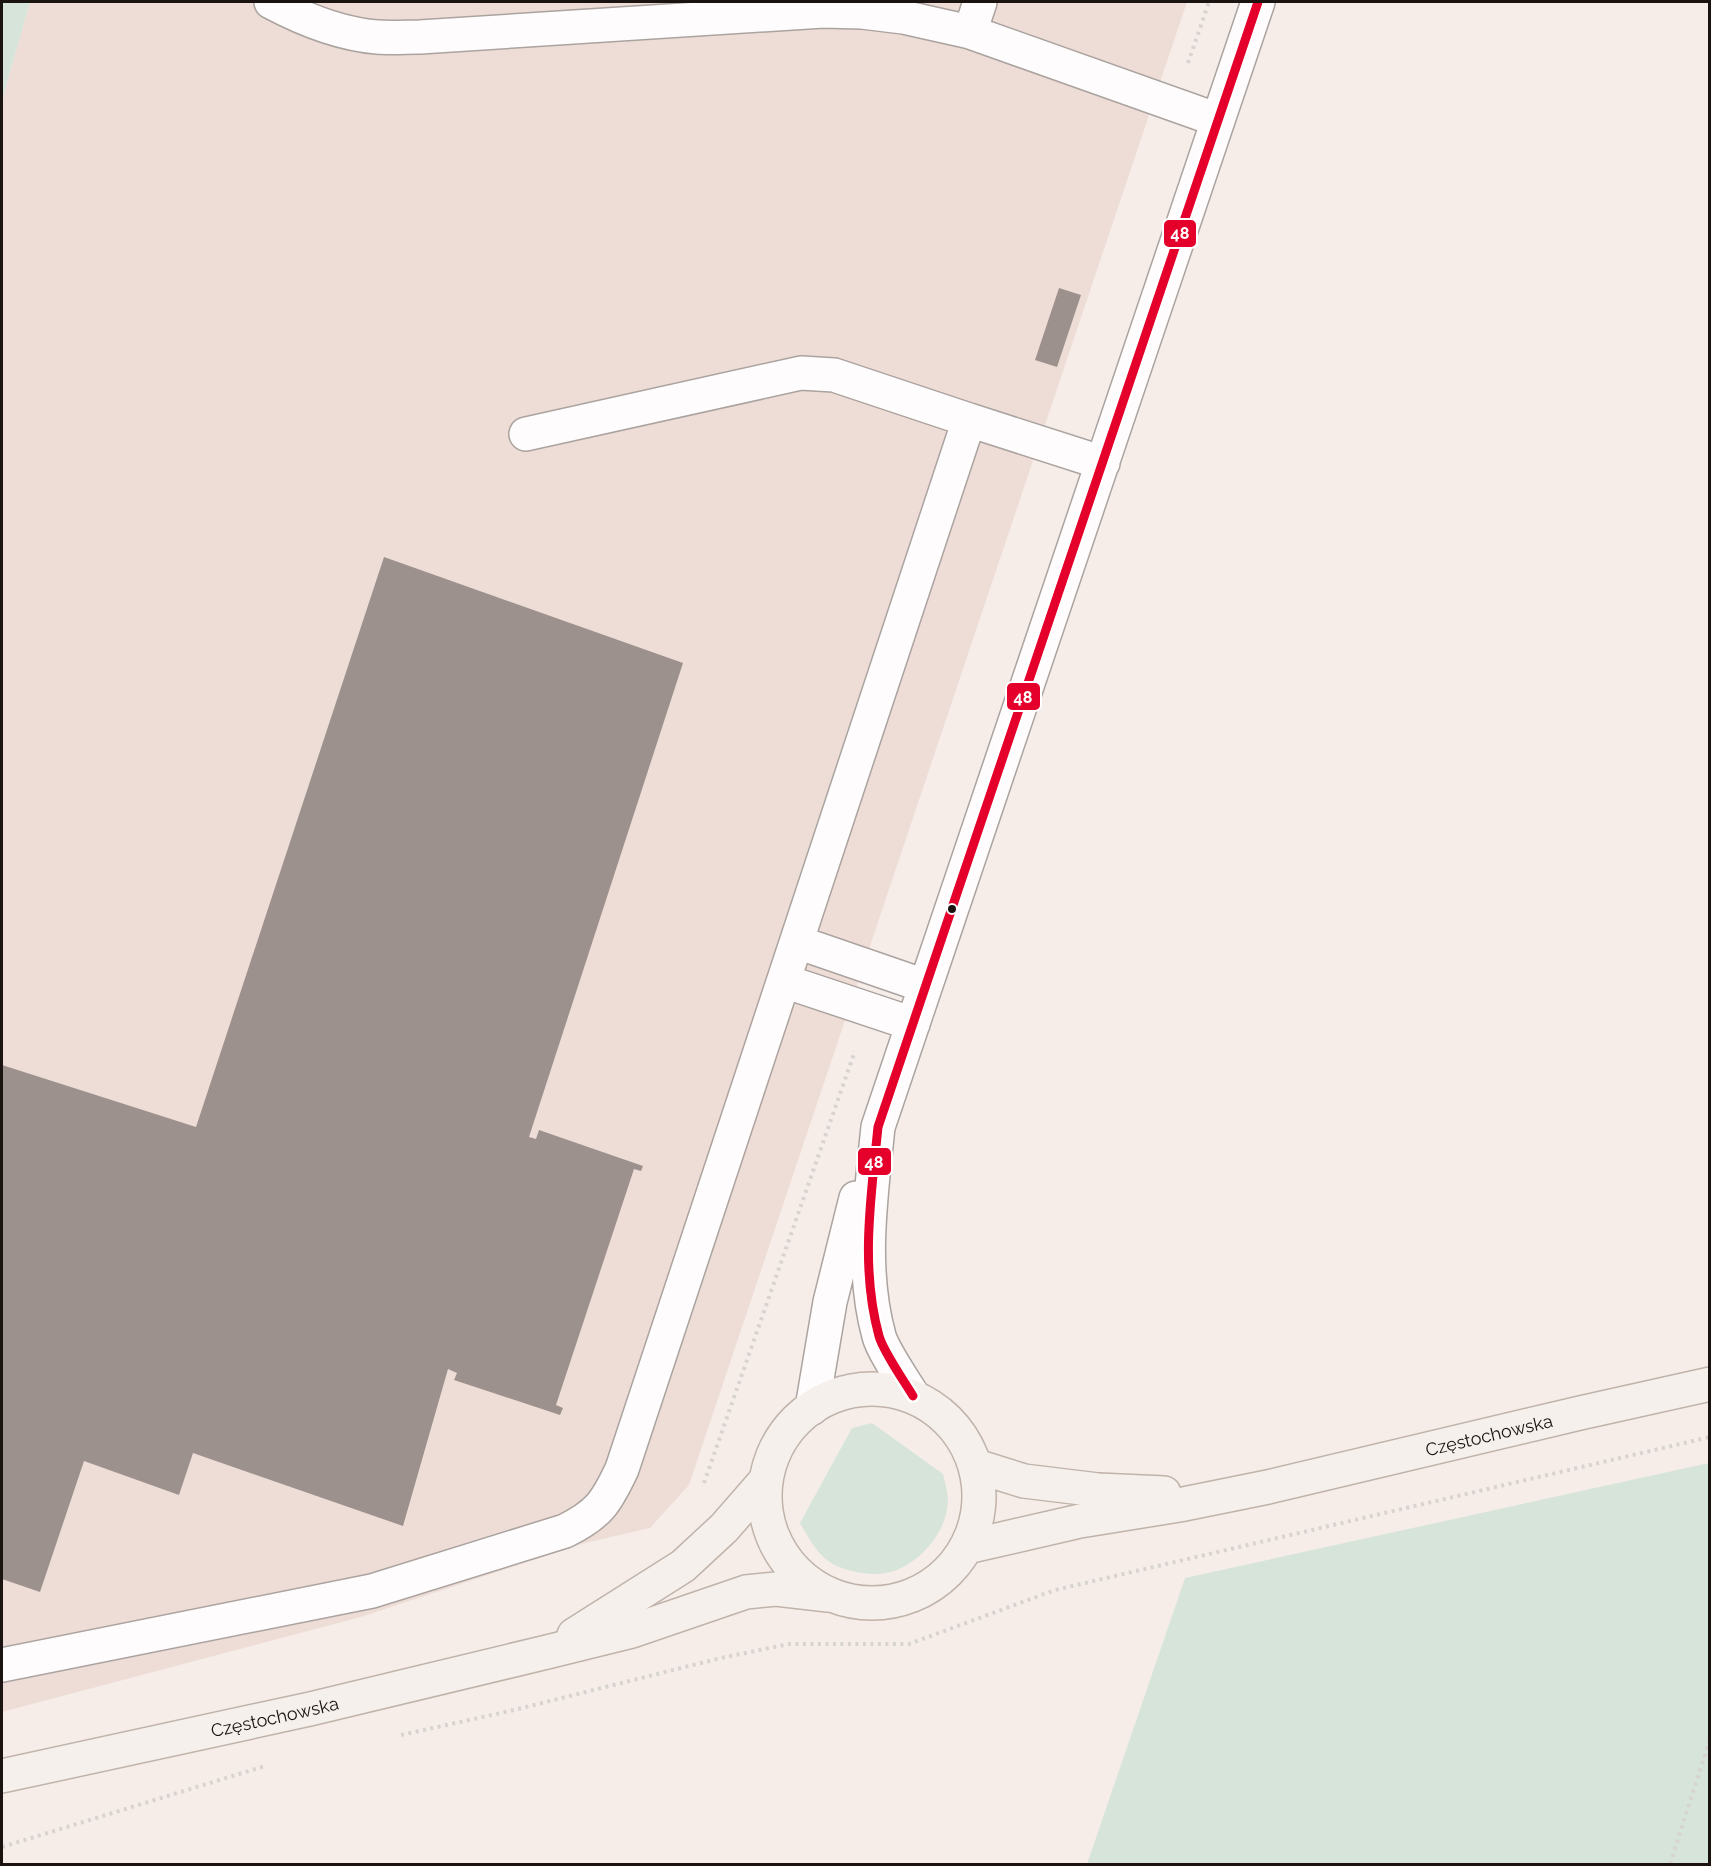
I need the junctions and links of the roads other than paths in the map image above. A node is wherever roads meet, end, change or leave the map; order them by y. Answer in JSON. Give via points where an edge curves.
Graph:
{"nodes":[{"id":1,"x":271,"y":2,"type":"edge"},
{"id":2,"x":980,"y":2,"type":"edge"},
{"id":3,"x":1258,"y":2,"type":"edge"},
{"id":4,"x":970,"y":32,"type":"junction"},
{"id":5,"x":1218,"y":120,"type":"junction"},
{"id":6,"x":969,"y":420,"type":"junction"},
{"id":7,"x":526,"y":434,"type":"dead end"},
{"id":8,"x":1103,"y":464,"type":"junction"},
{"id":9,"x":797,"y":942,"type":"junction"},
{"id":10,"x":784,"y":981,"type":"junction"},
{"id":11,"x":925,"y":986,"type":"junction"},
{"id":12,"x":913,"y":1024,"type":"junction"},
{"id":13,"x":878,"y":1127,"type":"junction"},
{"id":14,"x":1710,"y":1384,"type":"edge"},
{"id":15,"x":913,"y":1396,"type":"junction"},
{"id":16,"x":812,"y":1408,"type":"junction"},
{"id":17,"x":976,"y":1466,"type":"junction"},
{"id":18,"x":765,"y":1481,"type":"junction"},
{"id":19,"x":1268,"y":1487,"type":"junction"},
{"id":20,"x":967,"y":1547,"type":"junction"},
{"id":21,"x":828,"y":1595,"type":"junction"},
{"id":22,"x":547,"y":1652,"type":"junction"},
{"id":23,"x":2,"y":1665,"type":"edge"},
{"id":24,"x":2,"y":1776,"type":"edge"}],
"edges":[{"from":1,"to":4,"type":"street","via":[[334,29],[376,37],[823,11],[893,16]]},
{"from":2,"to":4,"type":"street"},
{"from":3,"to":5,"type":"street"},
{"from":4,"to":5,"type":"street"},
{"from":5,"to":8,"type":"street"},
{"from":6,"to":7,"type":"street","via":[[834,375],[801,373]]},
{"from":6,"to":8,"type":"street"},
{"from":6,"to":9,"type":"street"},
{"from":8,"to":11,"type":"street"},
{"from":9,"to":10,"type":"street"},
{"from":9,"to":11,"type":"street"},
{"from":10,"to":12,"type":"street"},
{"from":10,"to":23,"type":"street","via":[[622,1469],[610,1495],[589,1519],[565,1531],[372,1591]]},
{"from":11,"to":12,"type":"street"},
{"from":12,"to":13,"type":"street"},
{"from":13,"to":15,"type":"street","via":[[868,1225],[868,1274],[879,1338]]},
{"from":13,"to":16,"type":"street","via":[[830,1302]]},
{"from":14,"to":19,"type":"main road","name":"Częstochowska"},
{"from":15,"to":16,"type":"main road","via":[[886,1389],[858,1389],[825,1399]]},
{"from":15,"to":17,"type":"main road","via":[[953,1424]]},
{"from":16,"to":18,"type":"main road","via":[[796,1419],[775,1447]]},
{"from":17,"to":19,"type":"main road","name":"Częstochowska","via":[[1024,1481],[1098,1490],[1177,1494]]},
{"from":17,"to":20,"type":"main road","via":[[978,1517]]},
{"from":18,"to":21,"type":"main road","via":[[766,1517],[778,1549],[799,1576]]},
{"from":18,"to":22,"type":"main road","name":"Częstochowska","via":[[724,1528],[683,1566]]},
{"from":19,"to":20,"type":"main road","name":"Częstochowska","via":[[1080,1521]]},
{"from":20,"to":21,"type":"main road","via":[[948,1573],[922,1592],[891,1603],[859,1604]]},
{"from":21,"to":22,"type":"main road","name":"Częstochowska","via":[[776,1589],[746,1592],[632,1631]]},
{"from":22,"to":24,"type":"main road","name":"Częstochowska","via":[[310,1709]]}]}
